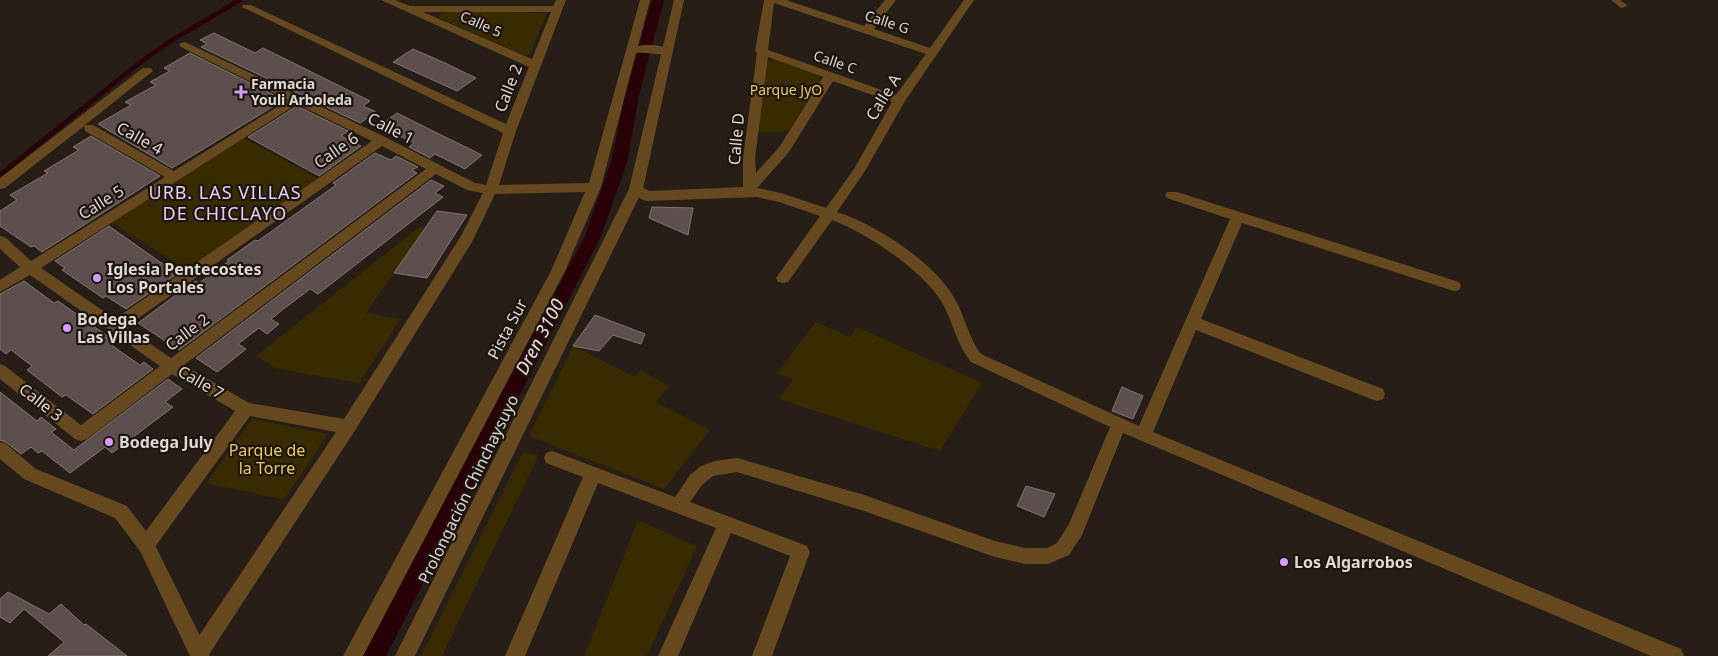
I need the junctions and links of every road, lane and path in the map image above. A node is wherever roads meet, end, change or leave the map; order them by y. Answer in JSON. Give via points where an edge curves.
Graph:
{"nodes":[{"id":1,"x":386,"y":0,"type":"edge"},
{"id":2,"x":645,"y":0,"type":"edge"},
{"id":3,"x":679,"y":0,"type":"edge"},
{"id":4,"x":769,"y":0,"type":"edge"},
{"id":5,"x":775,"y":0,"type":"edge"},
{"id":6,"x":891,"y":0,"type":"edge"},
{"id":7,"x":969,"y":0,"type":"edge"},
{"id":8,"x":1615,"y":0,"type":"edge"},
{"id":9,"x":559,"y":4,"type":"edge"},
{"id":10,"x":1624,"y":6,"type":"dead end"},
{"id":11,"x":247,"y":7,"type":"dead end"},
{"id":12,"x":406,"y":9,"type":"junction"},
{"id":13,"x":866,"y":31,"type":"junction"},
{"id":14,"x":184,"y":45,"type":"dead end"},
{"id":15,"x":634,"y":50,"type":"junction"},
{"id":16,"x":664,"y":50,"type":"junction"},
{"id":17,"x":761,"y":51,"type":"junction"},
{"id":18,"x":932,"y":52,"type":"junction"},
{"id":19,"x":535,"y":66,"type":"junction"},
{"id":20,"x":147,"y":71,"type":"dead end"},
{"id":21,"x":830,"y":76,"type":"junction"},
{"id":22,"x":297,"y":99,"type":"junction"},
{"id":23,"x":899,"y":100,"type":"junction"},
{"id":24,"x":89,"y":128,"type":"dead end"},
{"id":25,"x":510,"y":130,"type":"junction"},
{"id":26,"x":381,"y":140,"type":"junction"},
{"id":27,"x":749,"y":158,"type":"junction"},
{"id":28,"x":774,"y":162,"type":"junction"},
{"id":29,"x":434,"y":169,"type":"junction"},
{"id":30,"x":175,"y":177,"type":"junction"},
{"id":31,"x":0,"y":185,"type":"edge"},
{"id":32,"x":594,"y":187,"type":"junction"},
{"id":33,"x":636,"y":188,"type":"junction"},
{"id":34,"x":491,"y":190,"type":"junction"},
{"id":35,"x":750,"y":191,"type":"junction"},
{"id":36,"x":1172,"y":195,"type":"dead end"},
{"id":37,"x":827,"y":213,"type":"junction"},
{"id":38,"x":1238,"y":217,"type":"junction"},
{"id":39,"x":0,"y":241,"type":"edge"},
{"id":40,"x":30,"y":268,"type":"junction"},
{"id":41,"x":782,"y":278,"type":"dead end"},
{"id":42,"x":1454,"y":286,"type":"dead end"},
{"id":43,"x":0,"y":287,"type":"edge"},
{"id":44,"x":1192,"y":322,"type":"junction"},
{"id":45,"x":115,"y":327,"type":"junction"},
{"id":46,"x":172,"y":366,"type":"junction"},
{"id":47,"x":0,"y":370,"type":"edge"},
{"id":48,"x":1377,"y":394,"type":"dead end"},
{"id":49,"x":246,"y":409,"type":"junction"},
{"id":50,"x":1119,"y":424,"type":"junction"},
{"id":51,"x":348,"y":427,"type":"junction"},
{"id":52,"x":81,"y":434,"type":"joint"},
{"id":53,"x":1143,"y":434,"type":"junction"},
{"id":54,"x":0,"y":449,"type":"edge"},
{"id":55,"x":552,"y":458,"type":"dead end"},
{"id":56,"x":594,"y":474,"type":"junction"},
{"id":57,"x":679,"y":505,"type":"junction"},
{"id":58,"x":726,"y":524,"type":"junction"},
{"id":59,"x":146,"y":545,"type":"junction"},
{"id":60,"x":199,"y":654,"type":"edge"},
{"id":61,"x":353,"y":656,"type":"edge"},
{"id":62,"x":404,"y":656,"type":"edge"},
{"id":63,"x":515,"y":656,"type":"edge"},
{"id":64,"x":668,"y":656,"type":"edge"},
{"id":65,"x":762,"y":656,"type":"edge"},
{"id":66,"x":1674,"y":656,"type":"edge"}],
"edges":[{"from":1,"to":12,"type":"street","name":"Calle 5"},
{"from":2,"to":15,"type":"street","name":"Pista Sur"},
{"from":3,"to":16,"type":"street","name":"Prolongación Chinchaysuyo"},
{"from":4,"to":17,"type":"street","name":"Calle D"},
{"from":5,"to":13,"type":"street","name":"Calle G"},
{"from":6,"to":13,"type":"street"},
{"from":7,"to":18,"type":"street","name":"Calle A"},
{"from":8,"to":10,"type":"lane"},
{"from":9,"to":12,"type":"street"},
{"from":9,"to":19,"type":"street","name":"Calle 2"},
{"from":11,"to":25,"type":"street"},
{"from":12,"to":19,"type":"street","name":"Calle 5"},
{"from":13,"to":18,"type":"street","name":"Calle G"},
{"from":14,"to":22,"type":"street","name":"Calle 1"},
{"from":15,"to":16,"type":"street"},
{"from":15,"to":32,"type":"street","name":"Pista Sur"},
{"from":16,"to":33,"type":"street","name":"Prolongación Chinchaysuyo"},
{"from":17,"to":21,"type":"street","name":"Calle C"},
{"from":17,"to":27,"type":"street","name":"Calle D"},
{"from":18,"to":23,"type":"street","name":"Calle A"},
{"from":19,"to":25,"type":"street","name":"Calle 2"},
{"from":20,"to":31,"type":"street"},
{"from":21,"to":23,"type":"street","name":"Calle C"},
{"from":21,"to":28,"type":"street"},
{"from":22,"to":26,"type":"street","name":"Calle 1"},
{"from":22,"to":30,"type":"street","name":"Calle 5"},
{"from":23,"to":37,"type":"street","name":"Calle A","via":[[859,171]]},
{"from":24,"to":30,"type":"street","name":"Calle 4"},
{"from":25,"to":34,"type":"street","name":"Calle 2"},
{"from":26,"to":29,"type":"street","name":"Calle 1"},
{"from":26,"to":45,"type":"street","name":"Calle 6"},
{"from":27,"to":28,"type":"street"},
{"from":27,"to":35,"type":"street","name":"Calle D"},
{"from":28,"to":35,"type":"street"},
{"from":29,"to":34,"type":"street","name":"Calle 1","via":[[472,187]]},
{"from":29,"to":46,"type":"street","name":"Calle 2"},
{"from":30,"to":40,"type":"street","name":"Calle 5"},
{"from":32,"to":34,"type":"street","name":"Calle 1"},
{"from":32,"to":61,"type":"street","name":"Pista Sur","via":[[558,271]]},
{"from":33,"to":35,"type":"street","via":[[646,196]]},
{"from":33,"to":62,"type":"street","name":"Prolongación Chinchaysuyo"},
{"from":34,"to":51,"type":"street","name":"Calle 2","via":[[467,238]]},
{"from":35,"to":37,"type":"street","via":[[782,197]]},
{"from":36,"to":38,"type":"street"},
{"from":37,"to":41,"type":"street","name":"Calle A"},
{"from":37,"to":50,"type":"street","via":[[874,234],[930,280],[945,296],[966,349],[976,358]]},
{"from":38,"to":42,"type":"street"},
{"from":38,"to":44,"type":"street"},
{"from":39,"to":40,"type":"street","name":"Calle 7"},
{"from":40,"to":43,"type":"street","name":"Calle 5"},
{"from":40,"to":45,"type":"street","name":"Calle 7"},
{"from":44,"to":48,"type":"street"},
{"from":44,"to":53,"type":"street"},
{"from":45,"to":46,"type":"street","name":"Calle 7"},
{"from":46,"to":49,"type":"street","name":"Calle 7"},
{"from":46,"to":52,"type":"street","name":"Calle 2"},
{"from":47,"to":52,"type":"street","name":"Calle 3"},
{"from":49,"to":51,"type":"street","name":"Calle 7"},
{"from":49,"to":59,"type":"street"},
{"from":50,"to":53,"type":"street"},
{"from":50,"to":57,"type":"street","via":[[1076,529],[1063,549],[1048,556],[1025,556],[996,549],[864,503],[737,465],[716,466],[699,476]]},
{"from":51,"to":60,"type":"street","name":"Calle 2"},
{"from":53,"to":66,"type":"street"},
{"from":54,"to":59,"type":"street","via":[[30,474],[121,512]]},
{"from":55,"to":56,"type":"street"},
{"from":56,"to":57,"type":"street"},
{"from":56,"to":63,"type":"street"},
{"from":57,"to":58,"type":"street"},
{"from":58,"to":64,"type":"street"},
{"from":58,"to":65,"type":"street","via":[[801,552]]},
{"from":59,"to":60,"type":"street"}]}
